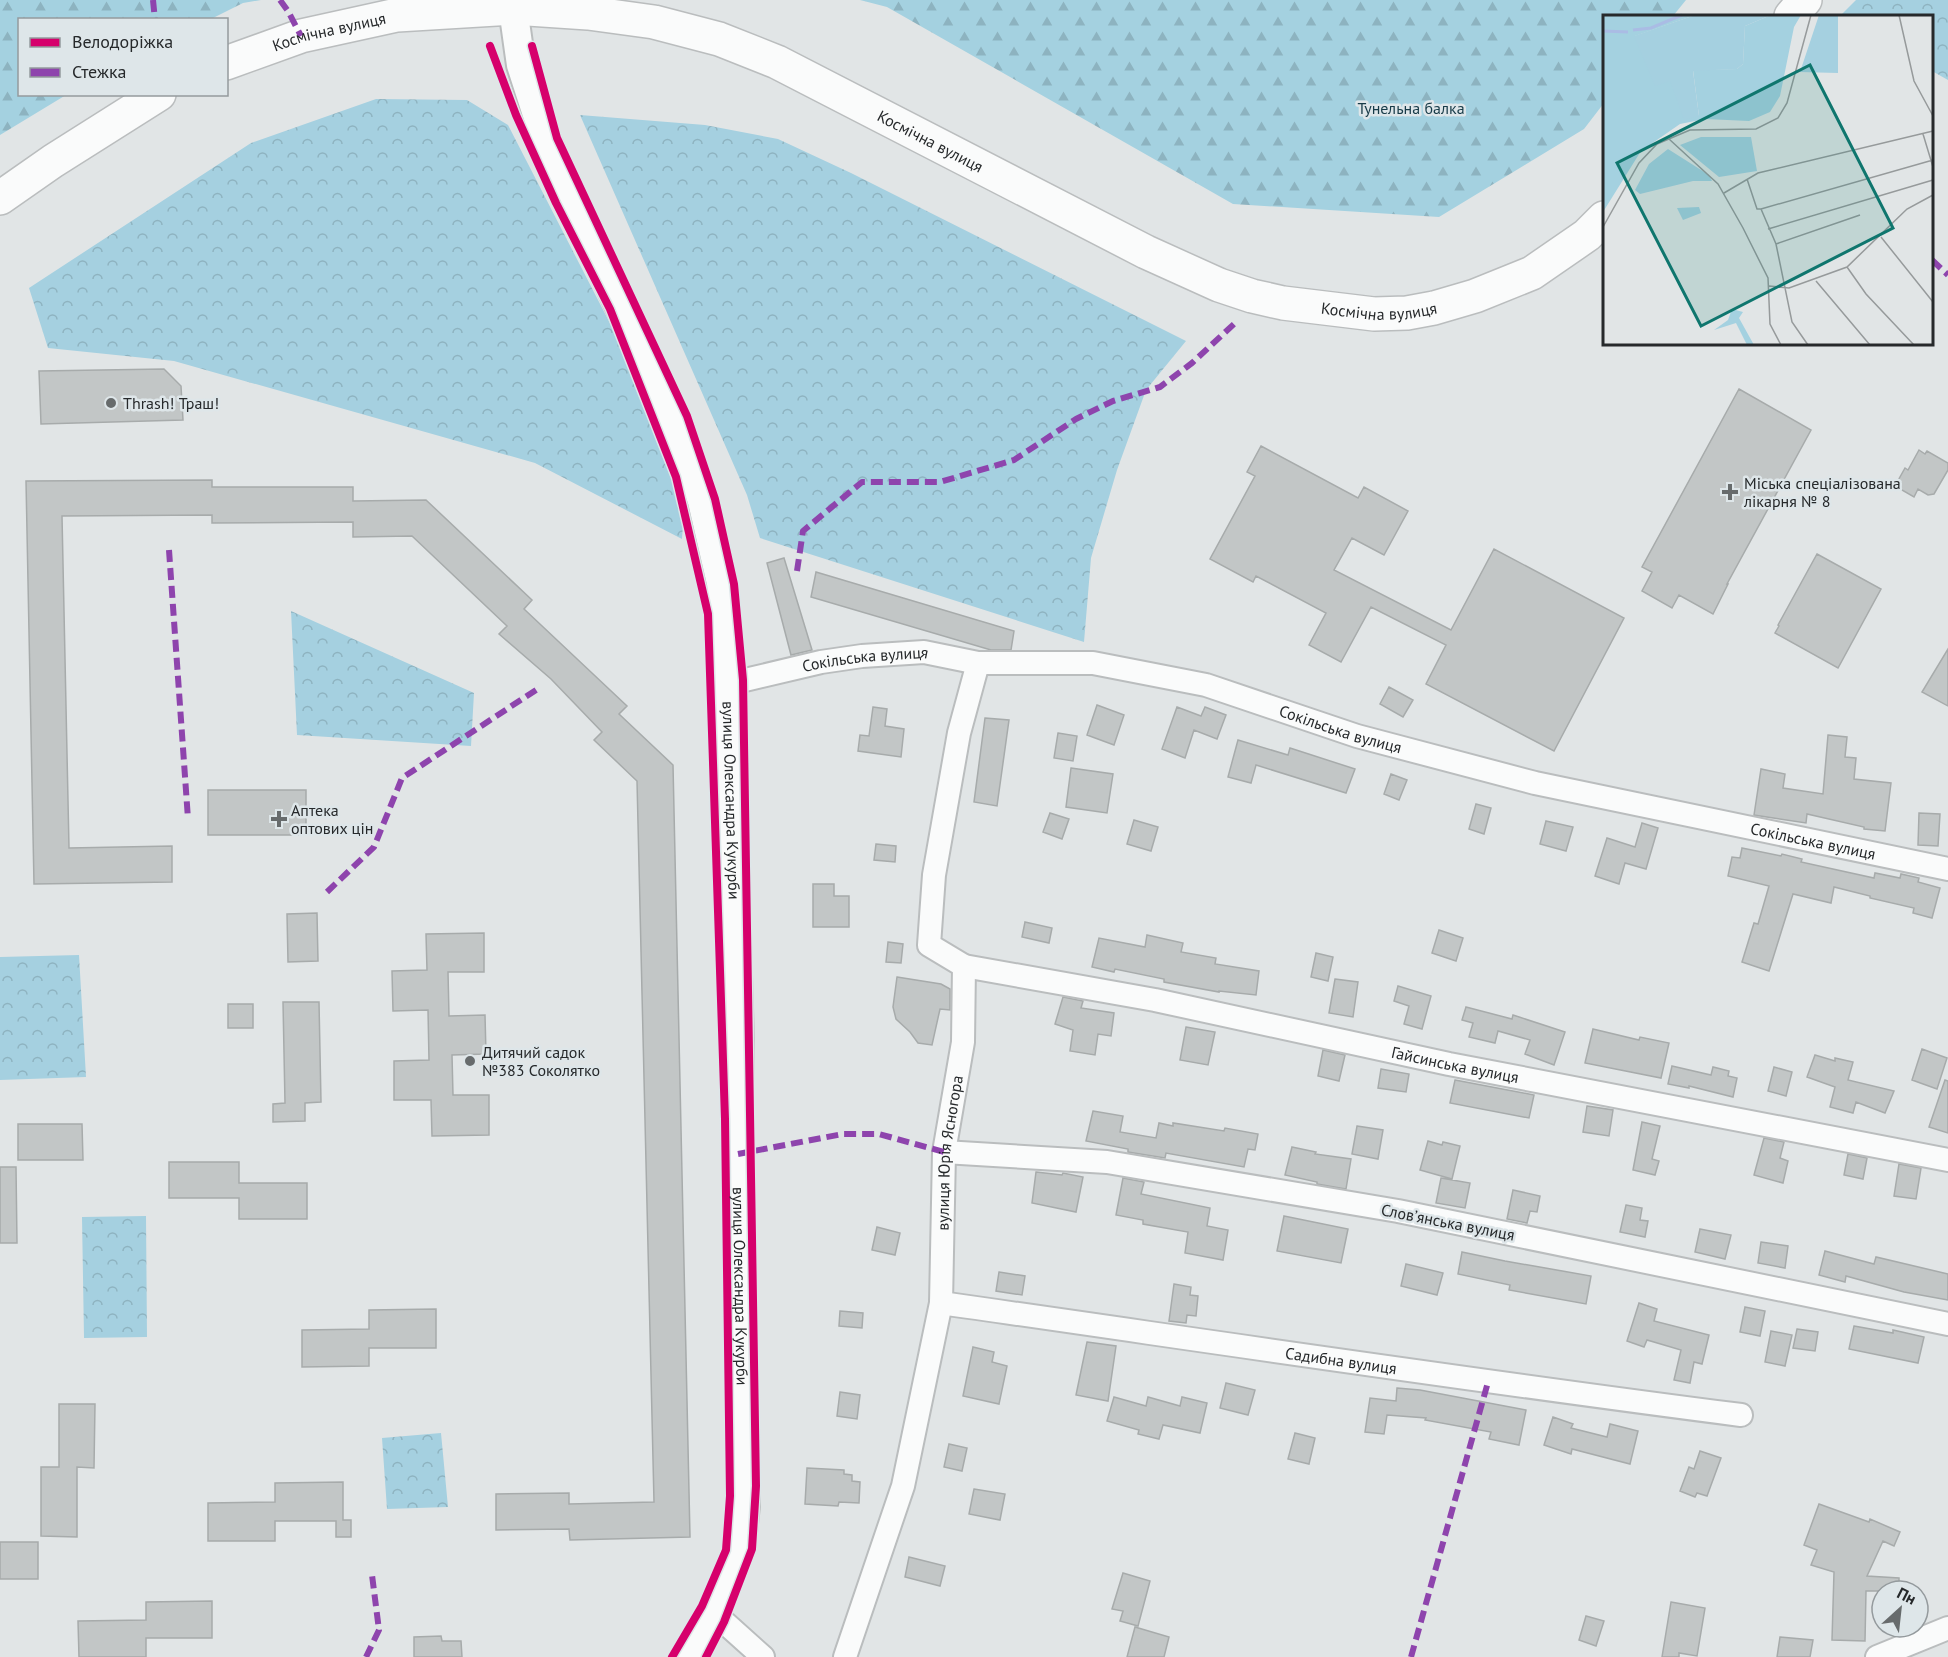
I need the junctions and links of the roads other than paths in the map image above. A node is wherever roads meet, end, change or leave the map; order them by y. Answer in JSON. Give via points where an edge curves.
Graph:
{"nodes":[{"id":1,"x":1805,"y":0,"type":"edge"},
{"id":2,"x":513,"y":8,"type":"junction"},
{"id":3,"x":1792,"y":15,"type":"edge"},
{"id":4,"x":228,"y":62,"type":"edge"},
{"id":5,"x":156,"y":96,"type":"edge"},
{"id":6,"x":0,"y":198,"type":"edge"},
{"id":7,"x":1603,"y":220,"type":"edge"},
{"id":8,"x":978,"y":663,"type":"junction"},
{"id":9,"x":728,"y":684,"type":"junction"},
{"id":10,"x":1948,"y":869,"type":"edge"},
{"id":11,"x":964,"y":966,"type":"junction"},
{"id":12,"x":944,"y":1152,"type":"junction"},
{"id":13,"x":1948,"y":1160,"type":"edge"},
{"id":14,"x":941,"y":1303,"type":"junction"},
{"id":15,"x":1948,"y":1324,"type":"edge"},
{"id":16,"x":1741,"y":1415,"type":"dead end"},
{"id":17,"x":714,"y":1613,"type":"junction"},
{"id":18,"x":1948,"y":1628,"type":"edge"},
{"id":19,"x":692,"y":1657,"type":"edge"},
{"id":20,"x":763,"y":1657,"type":"edge"},
{"id":21,"x":845,"y":1657,"type":"edge"},
{"id":22,"x":1877,"y":1657,"type":"edge"}],
"edges":[{"from":1,"to":3,"type":"main road"},
{"from":2,"to":4,"type":"main road","name":"Космічна вулиця","via":[[397,15],[301,36]]},
{"from":2,"to":7,"type":"main road","name":"Космічна вулиця","via":[[654,22],[719,39],[777,62],[1146,252],[1219,285],[1283,303],[1374,314],[1434,308],[1532,273]]},
{"from":2,"to":9,"type":"street","name":"вулиця Олександра Кукурби","via":[[521,65],[542,130],[589,241],[675,423],[702,501],[721,583]]},
{"from":5,"to":6,"type":"main road"},
{"from":8,"to":9,"type":"street","name":"Сокільська вулиця","via":[[924,652],[862,656]]},
{"from":8,"to":10,"type":"street","name":"Сокільська вулиця","via":[[1093,663],[1206,685],[1357,736],[1535,783]]},
{"from":8,"to":11,"type":"street","via":[[959,733],[934,875],[929,945]]},
{"from":9,"to":17,"type":"street","name":"вулиця Олександра Кукурби","via":[[739,1040],[745,1506],[740,1549]]},
{"from":11,"to":12,"type":"street","name":"вулиця Юрія Ясногора","via":[[963,1042]]},
{"from":11,"to":13,"type":"street","name":"Гайсинська вулиця","via":[[1155,1000],[1449,1064]]},
{"from":12,"to":14,"type":"street","name":"вулиця Юрія Ясногора"},
{"from":12,"to":15,"type":"street","name":"Словʼянська вулиця","via":[[1107,1162],[1398,1211]]},
{"from":14,"to":16,"type":"street","name":"Садибна вулиця"},
{"from":14,"to":21,"type":"street","name":"вулиця Юрія Ясногора","via":[[903,1485]]},
{"from":17,"to":19,"type":"street","name":"вулиця Олександра Кукурби"},
{"from":17,"to":20,"type":"street"},
{"from":18,"to":22,"type":"street"}]}
